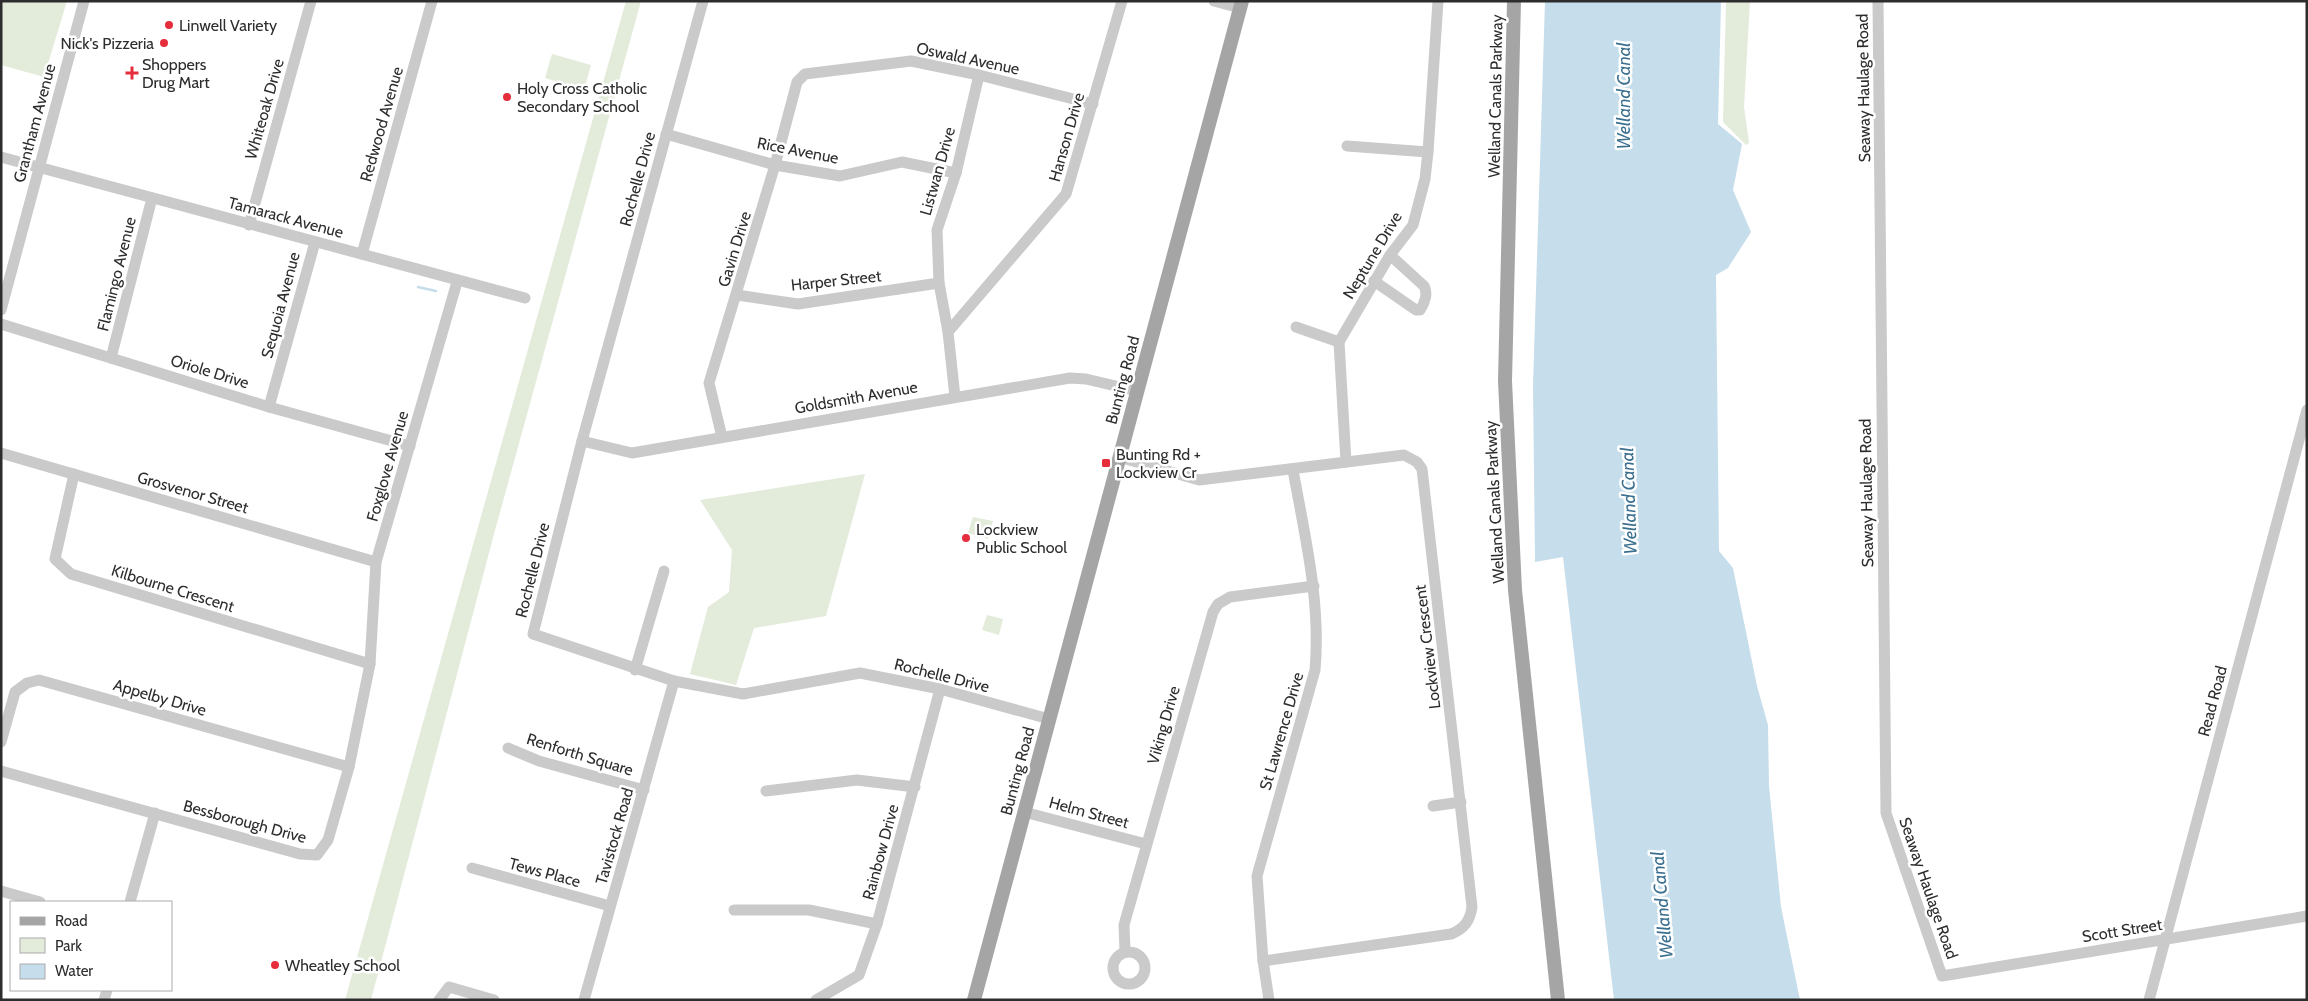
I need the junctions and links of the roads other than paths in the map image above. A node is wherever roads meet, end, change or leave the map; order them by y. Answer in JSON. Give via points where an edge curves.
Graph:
{"nodes":[{"id":1,"x":84,"y":1,"type":"edge"},
{"id":2,"x":311,"y":1,"type":"edge"},
{"id":3,"x":432,"y":1,"type":"edge"},
{"id":4,"x":703,"y":1,"type":"edge"},
{"id":5,"x":1122,"y":1,"type":"edge"},
{"id":6,"x":1214,"y":1,"type":"edge"},
{"id":7,"x":1438,"y":1,"type":"edge"},
{"id":8,"x":1514,"y":1,"type":"edge"},
{"id":9,"x":1878,"y":1,"type":"edge"},
{"id":10,"x":1241,"y":5,"type":"edge"},
{"id":11,"x":806,"y":74,"type":"joint"},
{"id":12,"x":979,"y":75,"type":"junction"},
{"id":13,"x":1093,"y":104,"type":"junction"},
{"id":14,"x":666,"y":134,"type":"junction"},
{"id":15,"x":1347,"y":146,"type":"dead end"},
{"id":16,"x":1428,"y":152,"type":"junction"},
{"id":17,"x":1,"y":157,"type":"edge"},
{"id":18,"x":776,"y":165,"type":"junction"},
{"id":19,"x":39,"y":168,"type":"junction"},
{"id":20,"x":956,"y":173,"type":"junction"},
{"id":21,"x":152,"y":198,"type":"junction"},
{"id":22,"x":249,"y":224,"type":"junction"},
{"id":23,"x":315,"y":242,"type":"junction"},
{"id":24,"x":362,"y":254,"type":"junction"},
{"id":25,"x":1390,"y":254,"type":"junction"},
{"id":26,"x":1374,"y":281,"type":"junction"},
{"id":27,"x":457,"y":282,"type":"junction"},
{"id":28,"x":939,"y":283,"type":"junction"},
{"id":29,"x":737,"y":295,"type":"junction"},
{"id":30,"x":525,"y":298,"type":"dead end"},
{"id":31,"x":1,"y":310,"type":"edge"},
{"id":32,"x":1,"y":324,"type":"edge"},
{"id":33,"x":1296,"y":327,"type":"dead end"},
{"id":34,"x":948,"y":332,"type":"junction"},
{"id":35,"x":1338,"y":342,"type":"junction"},
{"id":36,"x":111,"y":358,"type":"junction"},
{"id":37,"x":1137,"y":391,"type":"junction"},
{"id":38,"x":955,"y":397,"type":"junction"},
{"id":39,"x":269,"y":407,"type":"junction"},
{"id":40,"x":2307,"y":410,"type":"edge"},
{"id":41,"x":722,"y":437,"type":"junction"},
{"id":42,"x":582,"y":441,"type":"junction"},
{"id":43,"x":410,"y":446,"type":"junction"},
{"id":44,"x":1,"y":453,"type":"edge"},
{"id":45,"x":1119,"y":457,"type":"junction"},
{"id":46,"x":1346,"y":462,"type":"junction"},
{"id":47,"x":1294,"y":470,"type":"junction"},
{"id":48,"x":74,"y":474,"type":"junction"},
{"id":49,"x":376,"y":562,"type":"junction"},
{"id":50,"x":664,"y":571,"type":"dead end"},
{"id":51,"x":1314,"y":586,"type":"junction"},
{"id":52,"x":370,"y":664,"type":"junction"},
{"id":53,"x":635,"y":670,"type":"junction"},
{"id":54,"x":674,"y":682,"type":"junction"},
{"id":55,"x":940,"y":689,"type":"junction"},
{"id":56,"x":1049,"y":719,"type":"junction"},
{"id":57,"x":1,"y":742,"type":"edge"},
{"id":58,"x":508,"y":748,"type":"dead end"},
{"id":59,"x":349,"y":767,"type":"junction"},
{"id":60,"x":1,"y":771,"type":"edge"},
{"id":61,"x":915,"y":786,"type":"junction"},
{"id":62,"x":644,"y":790,"type":"junction"},
{"id":63,"x":766,"y":791,"type":"dead end"},
{"id":64,"x":1461,"y":802,"type":"junction"},
{"id":65,"x":1433,"y":806,"type":"dead end"},
{"id":66,"x":1024,"y":812,"type":"junction"},
{"id":67,"x":155,"y":813,"type":"junction"},
{"id":68,"x":1146,"y":844,"type":"junction"},
{"id":69,"x":472,"y":868,"type":"dead end"},
{"id":70,"x":1,"y":891,"type":"edge"},
{"id":71,"x":36,"y":901,"type":"edge"},
{"id":72,"x":130,"y":901,"type":"edge"},
{"id":73,"x":610,"y":906,"type":"junction"},
{"id":74,"x":734,"y":910,"type":"dead end"},
{"id":75,"x":2307,"y":916,"type":"edge"},
{"id":76,"x":877,"y":924,"type":"junction"},
{"id":77,"x":2166,"y":940,"type":"junction"},
{"id":78,"x":1124,"y":951,"type":"dead end"},
{"id":79,"x":1263,"y":961,"type":"junction"},
{"id":80,"x":1942,"y":976,"type":"joint"},
{"id":81,"x":439,"y":1000,"type":"edge"},
{"id":82,"x":494,"y":1000,"type":"edge"},
{"id":83,"x":584,"y":1000,"type":"edge"},
{"id":84,"x":816,"y":1000,"type":"edge"},
{"id":85,"x":974,"y":1000,"type":"edge"},
{"id":86,"x":1269,"y":1000,"type":"edge"},
{"id":87,"x":1558,"y":1000,"type":"edge"},
{"id":88,"x":2150,"y":1000,"type":"edge"}],
"edges":[{"from":1,"to":19,"type":"street","name":"Grantham Avenue"},
{"from":2,"to":22,"type":"street","name":"Whiteoak Drive"},
{"from":3,"to":24,"type":"street","name":"Redwood Avenue"},
{"from":4,"to":14,"type":"street","name":"Rochelle Drive"},
{"from":5,"to":13,"type":"street","name":"Hanson Drive"},
{"from":6,"to":10,"type":"street"},
{"from":7,"to":16,"type":"street","name":"Neptune Drive"},
{"from":8,"to":87,"type":"main road","name":"Welland Canals Parkway","via":[[1506,401],[1515,590]]},
{"from":9,"to":80,"type":"street","name":"Seaway Haulage Road","via":[[1886,813]]},
{"from":10,"to":37,"type":"main road","name":"Bunting Road"},
{"from":11,"to":12,"type":"street","name":"Oswald Avenue","via":[[911,61]]},
{"from":11,"to":18,"type":"street","name":"Gavin Drive","via":[[797,82]]},
{"from":12,"to":13,"type":"street","name":"Oswald Avenue"},
{"from":12,"to":20,"type":"street","name":"Listwan Drive"},
{"from":13,"to":34,"type":"street","name":"Hanson Drive","via":[[1066,194]]},
{"from":14,"to":18,"type":"street","name":"Rice Avenue"},
{"from":14,"to":42,"type":"street","name":"Rochelle Drive"},
{"from":15,"to":16,"type":"street"},
{"from":16,"to":25,"type":"street","name":"Neptune Drive","via":[[1413,225]]},
{"from":17,"to":19,"type":"street","name":"Tamarack Avenue"},
{"from":18,"to":20,"type":"street","name":"Rice Avenue","via":[[840,176],[902,162]]},
{"from":18,"to":29,"type":"street","name":"Gavin Drive"},
{"from":19,"to":21,"type":"street","name":"Tamarack Avenue"},
{"from":19,"to":31,"type":"street","name":"Grantham Avenue"},
{"from":20,"to":28,"type":"street","name":"Listwan Drive","via":[[937,230]]},
{"from":21,"to":22,"type":"street","name":"Tamarack Avenue"},
{"from":21,"to":36,"type":"street","name":"Flamingo Avenue"},
{"from":22,"to":23,"type":"street","name":"Tamarack Avenue"},
{"from":23,"to":24,"type":"street","name":"Tamarack Avenue"},
{"from":23,"to":39,"type":"street","name":"Sequoia Avenue"},
{"from":24,"to":27,"type":"street","name":"Tamarack Avenue"},
{"from":25,"to":26,"type":"street","name":"Neptune Drive"},
{"from":25,"to":26,"type":"street","via":[[1424,286],[1427,291],[1423,306],[1416,310]]},
{"from":26,"to":35,"type":"street","name":"Neptune Drive"},
{"from":27,"to":30,"type":"street","name":"Tamarack Avenue"},
{"from":27,"to":43,"type":"street","name":"Foxglove Avenue"},
{"from":28,"to":29,"type":"street","name":"Harper Street","via":[[798,304]]},
{"from":28,"to":34,"type":"street","name":"Listwan Drive"},
{"from":29,"to":41,"type":"street","name":"Gavin Drive","via":[[709,383]]},
{"from":32,"to":36,"type":"street","name":"Oriole Drive"},
{"from":33,"to":35,"type":"street"},
{"from":34,"to":38,"type":"street","name":"Listwan Drive"},
{"from":35,"to":46,"type":"street"},
{"from":36,"to":39,"type":"street","name":"Oriole Drive"},
{"from":37,"to":38,"type":"street","name":"Goldsmith Avenue","via":[[1070,378]]},
{"from":37,"to":45,"type":"main road","name":"Bunting Road"},
{"from":38,"to":41,"type":"street","name":"Goldsmith Avenue"},
{"from":39,"to":43,"type":"street","name":"Oriole Drive"},
{"from":40,"to":77,"type":"street","name":"Read Road"},
{"from":41,"to":42,"type":"street","name":"Goldsmith Avenue","via":[[632,453]]},
{"from":42,"to":53,"type":"street","name":"Rochelle Drive","via":[[533,634]]},
{"from":43,"to":49,"type":"street","name":"Foxglove Avenue"},
{"from":44,"to":48,"type":"street","name":"Grosvenor Street"},
{"from":45,"to":47,"type":"street","name":"Lockview Crescent","via":[[1199,480]]},
{"from":45,"to":56,"type":"main road","name":"Bunting Road"},
{"from":46,"to":47,"type":"street","name":"Lockview Crescent"},
{"from":46,"to":64,"type":"street","name":"Lockview Crescent","via":[[1404,455],[1418,462],[1422,469]]},
{"from":47,"to":51,"type":"street","name":"St Lawrence Drive"},
{"from":48,"to":49,"type":"street","name":"Grosvenor Street"},
{"from":48,"to":52,"type":"street","name":"Kilbourne Crescent","via":[[54,559],[71,574]]},
{"from":49,"to":52,"type":"street","name":"Foxglove Avenue"},
{"from":50,"to":53,"type":"street"},
{"from":51,"to":68,"type":"street","name":"Viking Drive","via":[[1230,598],[1218,604],[1212,612]]},
{"from":51,"to":79,"type":"street","name":"St Lawrence Drive","via":[[1318,635],[1315,670],[1257,876]]},
{"from":52,"to":59,"type":"street","name":"Bessborough Drive"},
{"from":53,"to":54,"type":"street","name":"Rochelle Drive"},
{"from":54,"to":55,"type":"street","name":"Rochelle Drive","via":[[743,694],[860,672]]},
{"from":54,"to":62,"type":"street","name":"Tavistock Road"},
{"from":55,"to":56,"type":"street","name":"Rochelle Drive"},
{"from":55,"to":61,"type":"street","name":"Rainbow Drive"},
{"from":56,"to":66,"type":"main road","name":"Bunting Road"},
{"from":57,"to":59,"type":"street","name":"Appelby Drive","via":[[15,692],[27,683],[39,680]]},
{"from":58,"to":62,"type":"street","name":"Renforth Square","via":[[539,761]]},
{"from":59,"to":67,"type":"street","name":"Bessborough Drive","via":[[328,840],[317,855],[300,854]]},
{"from":60,"to":67,"type":"street","name":"Bessborough Drive"},
{"from":61,"to":63,"type":"street","via":[[857,780]]},
{"from":61,"to":76,"type":"street","name":"Rainbow Drive"},
{"from":62,"to":73,"type":"street","name":"Tavistock Road"},
{"from":64,"to":65,"type":"street"},
{"from":64,"to":79,"type":"street","name":"Lockview Crescent","via":[[1472,907],[1462,930]]},
{"from":66,"to":68,"type":"street","name":"Helm Street"},
{"from":66,"to":85,"type":"main road","name":"Bunting Road"},
{"from":67,"to":72,"type":"street"},
{"from":68,"to":78,"type":"street","name":"Viking Drive","via":[[1124,925]]},
{"from":69,"to":73,"type":"street","name":"Tews Place"},
{"from":70,"to":71,"type":"street"},
{"from":73,"to":83,"type":"street","name":"Tavistock Road"},
{"from":74,"to":76,"type":"street","via":[[809,910]]},
{"from":75,"to":77,"type":"street","name":"Scott Street"},
{"from":76,"to":84,"type":"street","name":"Rainbow Drive","via":[[859,975]]},
{"from":77,"to":80,"type":"street","name":"Scott Street"},
{"from":77,"to":88,"type":"street","name":"Read Road"},
{"from":79,"to":86,"type":"street","name":"St Lawrence Drive"},
{"from":81,"to":82,"type":"street","via":[[449,987]]}]}
